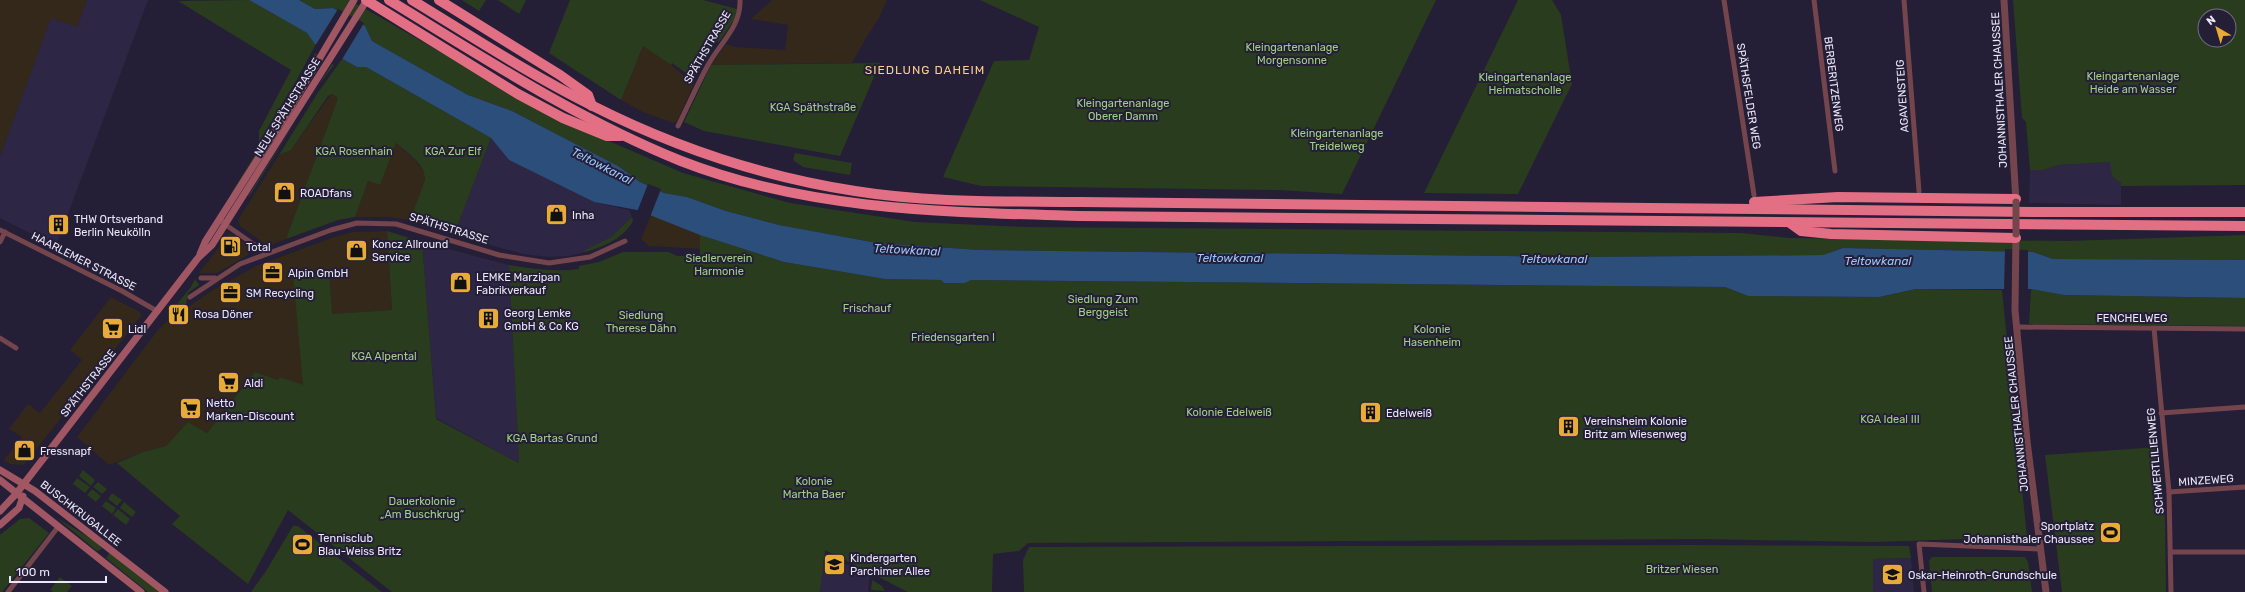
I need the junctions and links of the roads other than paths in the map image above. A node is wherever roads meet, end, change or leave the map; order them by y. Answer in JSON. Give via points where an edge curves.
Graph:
{"nodes":[{"id":1,"x":354,"y":0,"type":"edge"},
{"id":2,"x":366,"y":0,"type":"edge"},
{"id":3,"x":389,"y":0,"type":"edge"},
{"id":4,"x":412,"y":0,"type":"edge"},
{"id":5,"x":439,"y":0,"type":"edge"},
{"id":6,"x":740,"y":0,"type":"edge"},
{"id":7,"x":1724,"y":0,"type":"edge"},
{"id":8,"x":1814,"y":0,"type":"edge"},
{"id":9,"x":1904,"y":0,"type":"edge"},
{"id":10,"x":2004,"y":0,"type":"edge"},
{"id":11,"x":592,"y":106,"type":"junction"},
{"id":12,"x":678,"y":126,"type":"dead end"},
{"id":13,"x":623,"y":136,"type":"junction"},
{"id":14,"x":1835,"y":171,"type":"dead end"},
{"id":15,"x":1919,"y":190,"type":"dead end"},
{"id":16,"x":1754,"y":195,"type":"dead end"},
{"id":17,"x":2016,"y":200,"type":"junction"},
{"id":18,"x":1743,"y":208,"type":"junction"},
{"id":19,"x":2245,"y":212,"type":"edge"},
{"id":20,"x":220,"y":219,"type":"junction"},
{"id":21,"x":1790,"y":223,"type":"junction"},
{"id":22,"x":226,"y":225,"type":"junction"},
{"id":23,"x":2245,"y":226,"type":"edge"},
{"id":24,"x":3,"y":231,"type":"edge"},
{"id":25,"x":2016,"y":239,"type":"junction"},
{"id":26,"x":625,"y":241,"type":"dead end"},
{"id":27,"x":0,"y":242,"type":"edge"},
{"id":28,"x":266,"y":253,"type":"junction"},
{"id":29,"x":198,"y":258,"type":"junction"},
{"id":30,"x":201,"y":278,"type":"dead end"},
{"id":31,"x":216,"y":278,"type":"junction"},
{"id":32,"x":190,"y":297,"type":"dead end"},
{"id":33,"x":157,"y":311,"type":"junction"},
{"id":34,"x":2018,"y":327,"type":"junction"},
{"id":35,"x":2154,"y":328,"type":"junction"},
{"id":36,"x":2245,"y":329,"type":"edge"},
{"id":37,"x":0,"y":338,"type":"edge"},
{"id":38,"x":16,"y":348,"type":"dead end"},
{"id":39,"x":2245,"y":407,"type":"edge"},
{"id":40,"x":2161,"y":413,"type":"junction"},
{"id":41,"x":0,"y":470,"type":"edge"},
{"id":42,"x":0,"y":480,"type":"edge"},
{"id":43,"x":24,"y":483,"type":"junction"},
{"id":44,"x":2245,"y":487,"type":"edge"},
{"id":45,"x":2169,"y":492,"type":"junction"},
{"id":46,"x":16,"y":494,"type":"junction"},
{"id":47,"x":23,"y":499,"type":"junction"},
{"id":48,"x":0,"y":511,"type":"edge"},
{"id":49,"x":0,"y":525,"type":"edge"},
{"id":50,"x":58,"y":527,"type":"junction"},
{"id":51,"x":107,"y":548,"type":"junction"},
{"id":52,"x":2041,"y":549,"type":"junction"},
{"id":53,"x":2171,"y":552,"type":"junction"},
{"id":54,"x":2245,"y":552,"type":"edge"},
{"id":55,"x":98,"y":559,"type":"junction"},
{"id":56,"x":8,"y":592,"type":"edge"},
{"id":57,"x":141,"y":592,"type":"edge"},
{"id":58,"x":164,"y":592,"type":"edge"},
{"id":59,"x":1924,"y":592,"type":"edge"},
{"id":60,"x":2046,"y":592,"type":"edge"},
{"id":61,"x":2171,"y":592,"type":"edge"}],
"edges":[{"from":1,"to":20,"type":"main road","name":"NEUE SPÄTHSTRASSE"},
{"from":2,"to":13,"type":"highway","via":[[518,94],[607,136]]},
{"from":2,"to":22,"type":"main road","name":"NEUE SPÄTHSTRASSE"},
{"from":3,"to":13,"type":"highway","via":[[542,93]]},
{"from":4,"to":11,"type":"highway","via":[[550,84]]},
{"from":5,"to":11,"type":"highway","via":[[560,75],[588,95]]},
{"from":6,"to":12,"type":"street","name":"SPÄTHSTRASSE","via":[[740,13],[736,23],[709,63]]},
{"from":7,"to":16,"type":"street","name":"SPÄTHSFELDER WEG"},
{"from":8,"to":14,"type":"street","name":"BERBERITZENWEG"},
{"from":9,"to":15,"type":"street","name":"AGAVENSTEIG"},
{"from":10,"to":17,"type":"street","name":"JOHANNISTHALER CHAUSSEE"},
{"from":11,"to":18,"type":"highway","via":[[711,156],[777,175],[856,191],[922,199]]},
{"from":13,"to":21,"type":"highway","via":[[683,161],[746,181],[853,204],[925,211],[1194,217]]},
{"from":17,"to":18,"type":"highway","via":[[1838,197],[1754,202]]},
{"from":17,"to":25,"type":"street","name":"JOHANNISTHALER CHAUSSEE","bridge":true},
{"from":18,"to":19,"type":"highway"},
{"from":20,"to":22,"type":"street"},
{"from":20,"to":29,"type":"main road","name":"SPÄTHSTRASSE"},
{"from":21,"to":23,"type":"highway"},
{"from":21,"to":25,"type":"highway","via":[[1801,231],[1831,234]]},
{"from":22,"to":28,"type":"street"},
{"from":22,"to":29,"type":"main road","name":"SPÄTHSTRASSE","via":[[212,245]]},
{"from":24,"to":27,"type":"street"},
{"from":24,"to":33,"type":"street","name":"HAARLEMER STRASSE"},
{"from":25,"to":34,"type":"street","name":"JOHANNISTHALER CHAUSSEE"},
{"from":26,"to":28,"type":"street","name":"SPÄTHSTRASSE","via":[[590,257],[549,263],[499,255],[404,225],[363,223],[331,230]]},
{"from":28,"to":31,"type":"street","name":"SPÄTHSTRASSE"},
{"from":29,"to":33,"type":"main road","name":"SPÄTHSTRASSE"},
{"from":30,"to":31,"type":"street"},
{"from":31,"to":32,"type":"street","name":"SPÄTHSTRASSE"},
{"from":33,"to":43,"type":"main road","name":"SPÄTHSTRASSE"},
{"from":34,"to":35,"type":"street","name":"FENCHELWEG"},
{"from":34,"to":52,"type":"street","name":"JOHANNISTHALER CHAUSSEE"},
{"from":35,"to":36,"type":"street","name":"FENCHELWEG"},
{"from":35,"to":40,"type":"street","name":"SCHWERTLILIENWEG"},
{"from":37,"to":38,"type":"street"},
{"from":39,"to":40,"type":"street"},
{"from":40,"to":45,"type":"street","name":"SCHWERTLILIENWEG"},
{"from":41,"to":43,"type":"main road","name":"BUSCHKRUGALLEE"},
{"from":42,"to":46,"type":"main road"},
{"from":43,"to":46,"type":"main road","name":"SPÄTHSTRASSE"},
{"from":43,"to":47,"type":"main road"},
{"from":43,"to":51,"type":"main road","name":"BUSCHKRUGALLEE"},
{"from":44,"to":45,"type":"street","name":"MINZEWEG"},
{"from":45,"to":53,"type":"street","name":"SCHWERTLILIENWEG"},
{"from":46,"to":47,"type":"main road"},
{"from":46,"to":48,"type":"main road","name":"SPÄTHSTRASSE"},
{"from":47,"to":49,"type":"main road","via":[[16,511]]},
{"from":47,"to":50,"type":"main road"},
{"from":50,"to":55,"type":"main road"},
{"from":50,"to":56,"type":"street"},
{"from":51,"to":55,"type":"main road"},
{"from":51,"to":58,"type":"main road","name":"BUSCHKRUGALLEE"},
{"from":52,"to":59,"type":"street","via":[[1919,544]]},
{"from":52,"to":60,"type":"street","name":"JOHANNISTHALER CHAUSSEE"},
{"from":53,"to":54,"type":"street"},
{"from":53,"to":61,"type":"street","name":"SCHWERTLILIENWEG"},
{"from":55,"to":57,"type":"main road"}]}
